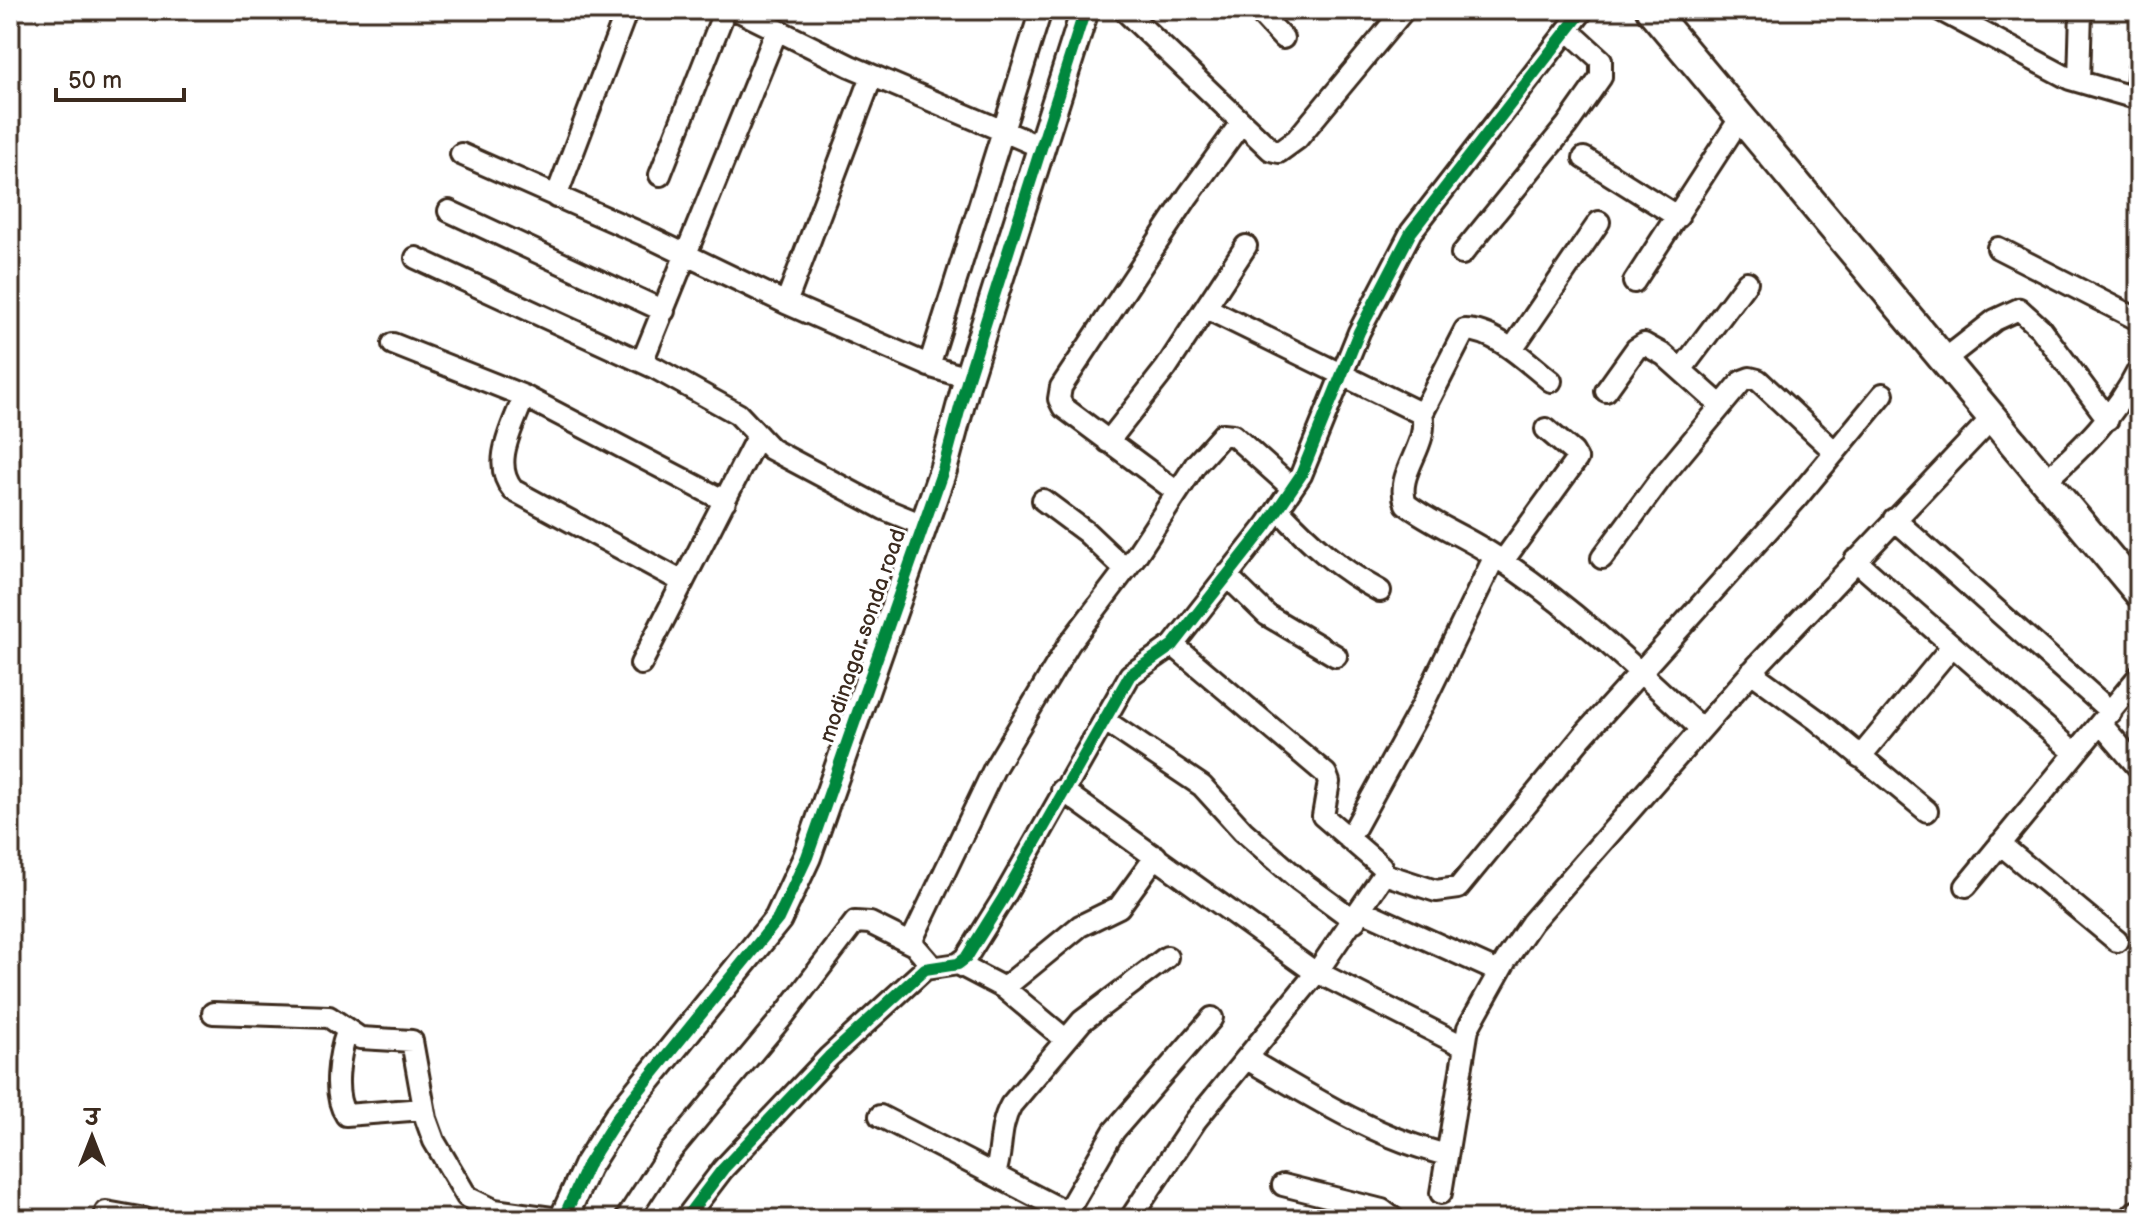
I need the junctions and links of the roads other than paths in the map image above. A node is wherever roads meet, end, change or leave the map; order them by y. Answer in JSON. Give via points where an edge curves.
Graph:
{"nodes":[{"id":1,"x":627,"y":10,"type":"edge"},
{"id":2,"x":725,"y":10,"type":"edge"},
{"id":3,"x":737,"y":10,"type":"edge"},
{"id":4,"x":1041,"y":10,"type":"edge"},
{"id":5,"x":1085,"y":10,"type":"edge"},
{"id":6,"x":1124,"y":10,"type":"edge"},
{"id":7,"x":1257,"y":10,"type":"edge"},
{"id":8,"x":1404,"y":10,"type":"edge"},
{"id":9,"x":1583,"y":10,"type":"edge"},
{"id":10,"x":1940,"y":10,"type":"edge"},
{"id":11,"x":2081,"y":10,"type":"edge"},
{"id":12,"x":1663,"y":15,"type":"edge"},
{"id":13,"x":777,"y":30,"type":"junction"},
{"id":14,"x":1568,"y":30,"type":"junction"},
{"id":15,"x":1283,"y":38,"type":"dead end"},
{"id":16,"x":2139,"y":69,"type":"edge"},
{"id":17,"x":872,"y":76,"type":"junction"},
{"id":18,"x":2079,"y":81,"type":"junction"},
{"id":19,"x":2138,"y":98,"type":"edge"},
{"id":20,"x":1741,"y":117,"type":"junction"},
{"id":21,"x":1241,"y":123,"type":"junction"},
{"id":22,"x":1022,"y":140,"type":"junction"},
{"id":23,"x":461,"y":154,"type":"dead end"},
{"id":24,"x":1584,"y":158,"type":"dead end"},
{"id":25,"x":660,"y":175,"type":"dead end"},
{"id":26,"x":556,"y":197,"type":"junction"},
{"id":27,"x":449,"y":211,"type":"dead end"},
{"id":28,"x":1678,"y":217,"type":"junction"},
{"id":29,"x":1599,"y":222,"type":"dead end"},
{"id":30,"x":1246,"y":246,"type":"dead end"},
{"id":31,"x":1998,"y":248,"type":"dead end"},
{"id":32,"x":1462,"y":254,"type":"dead end"},
{"id":33,"x":688,"y":256,"type":"junction"},
{"id":34,"x":416,"y":258,"type":"dead end"},
{"id":35,"x":1634,"y":282,"type":"dead end"},
{"id":36,"x":1747,"y":282,"type":"dead end"},
{"id":37,"x":786,"y":303,"type":"junction"},
{"id":38,"x":1206,"y":308,"type":"junction"},
{"id":39,"x":664,"y":311,"type":"junction"},
{"id":40,"x":2139,"y":320,"type":"edge"},
{"id":41,"x":393,"y":344,"type":"dead end"},
{"id":42,"x":1512,"y":349,"type":"junction"},
{"id":43,"x":1944,"y":360,"type":"junction"},
{"id":44,"x":642,"y":362,"type":"junction"},
{"id":45,"x":932,"y":367,"type":"junction"},
{"id":46,"x":2139,"y":369,"type":"edge"},
{"id":47,"x":1681,"y":370,"type":"junction"},
{"id":48,"x":1342,"y":375,"type":"junction"},
{"id":49,"x":965,"y":377,"type":"junction"},
{"id":50,"x":1551,"y":381,"type":"dead end"},
{"id":51,"x":1606,"y":391,"type":"dead end"},
{"id":52,"x":1883,"y":394,"type":"dead end"},
{"id":53,"x":524,"y":396,"type":"junction"},
{"id":54,"x":1720,"y":405,"type":"junction"},
{"id":55,"x":1422,"y":414,"type":"junction"},
{"id":56,"x":1992,"y":418,"type":"junction"},
{"id":57,"x":2108,"y":419,"type":"junction"},
{"id":58,"x":1546,"y":429,"type":"dead end"},
{"id":59,"x":758,"y":435,"type":"junction"},
{"id":60,"x":1108,"y":442,"type":"junction"},
{"id":61,"x":1835,"y":452,"type":"junction"},
{"id":62,"x":2045,"y":481,"type":"junction"},
{"id":63,"x":1292,"y":488,"type":"junction"},
{"id":64,"x":1177,"y":492,"type":"junction"},
{"id":65,"x":1043,"y":500,"type":"dead end"},
{"id":66,"x":725,"y":501,"type":"junction"},
{"id":67,"x":1278,"y":509,"type":"junction"},
{"id":68,"x":1894,"y":519,"type":"junction"},
{"id":69,"x":916,"y":523,"type":"junction"},
{"id":70,"x":1602,"y":558,"type":"dead end"},
{"id":71,"x":1499,"y":559,"type":"junction"},
{"id":72,"x":1855,"y":560,"type":"junction"},
{"id":73,"x":1125,"y":569,"type":"junction"},
{"id":74,"x":1226,"y":575,"type":"junction"},
{"id":75,"x":683,"y":582,"type":"junction"},
{"id":76,"x":1380,"y":591,"type":"dead end"},
{"id":77,"x":2139,"y":593,"type":"edge"},
{"id":78,"x":1173,"y":645,"type":"junction"},
{"id":79,"x":1952,"y":646,"type":"junction"},
{"id":80,"x":1336,"y":656,"type":"dead end"},
{"id":81,"x":641,"y":664,"type":"dead end"},
{"id":82,"x":1751,"y":672,"type":"junction"},
{"id":83,"x":1643,"y":674,"type":"junction"},
{"id":84,"x":2139,"y":676,"type":"edge"},
{"id":85,"x":2106,"y":718,"type":"junction"},
{"id":86,"x":1104,"y":720,"type":"junction"},
{"id":87,"x":1701,"y":729,"type":"junction"},
{"id":88,"x":2075,"y":753,"type":"junction"},
{"id":89,"x":1860,"y":757,"type":"junction"},
{"id":90,"x":2139,"y":768,"type":"edge"},
{"id":91,"x":1062,"y":790,"type":"junction"},
{"id":92,"x":1927,"y":811,"type":"dead end"},
{"id":93,"x":1349,"y":839,"type":"junction"},
{"id":94,"x":2000,"y":844,"type":"junction"},
{"id":95,"x":1156,"y":856,"type":"junction"},
{"id":96,"x":1384,"y":874,"type":"junction"},
{"id":97,"x":1966,"y":886,"type":"dead end"},
{"id":98,"x":1358,"y":916,"type":"junction"},
{"id":99,"x":2117,"y":941,"type":"dead end"},
{"id":100,"x":914,"y":945,"type":"junction"},
{"id":101,"x":1167,"y":957,"type":"dead end"},
{"id":102,"x":958,"y":964,"type":"junction"},
{"id":103,"x":933,"y":967,"type":"junction"},
{"id":104,"x":1317,"y":972,"type":"junction"},
{"id":105,"x":1499,"y":972,"type":"junction"},
{"id":106,"x":1004,"y":988,"type":"junction"},
{"id":107,"x":213,"y":1013,"type":"dead end"},
{"id":108,"x":1212,"y":1018,"type":"dead end"},
{"id":109,"x":347,"y":1032,"type":"junction"},
{"id":110,"x":1065,"y":1039,"type":"junction"},
{"id":111,"x":1463,"y":1046,"type":"junction"},
{"id":112,"x":1247,"y":1059,"type":"junction"},
{"id":113,"x":423,"y":1109,"type":"junction"},
{"id":114,"x":880,"y":1116,"type":"dead end"},
{"id":115,"x":1447,"y":1155,"type":"junction"},
{"id":116,"x":995,"y":1174,"type":"junction"},
{"id":117,"x":1283,"y":1185,"type":"dead end"},
{"id":118,"x":1441,"y":1193,"type":"dead end"},
{"id":119,"x":106,"y":1212,"type":"dead end"},
{"id":120,"x":1065,"y":1215,"type":"edge"},
{"id":121,"x":145,"y":1219,"type":"edge"},
{"id":122,"x":561,"y":1219,"type":"edge"},
{"id":123,"x":626,"y":1219,"type":"edge"},
{"id":124,"x":685,"y":1219,"type":"edge"},
{"id":125,"x":1130,"y":1219,"type":"edge"},
{"id":126,"x":1394,"y":1219,"type":"edge"}],
"edges":[{"from":1,"to":26,"type":"street"},
{"from":2,"to":25,"type":"street"},
{"from":3,"to":13,"type":"street"},
{"from":4,"to":22,"type":"street"},
{"from":5,"to":22,"type":"street","name":"modinagar sonda road"},
{"from":6,"to":21,"type":"street"},
{"from":7,"to":15,"type":"street"},
{"from":8,"to":21,"type":"street","via":[[1288,148],[1271,150]]},
{"from":9,"to":14,"type":"street"},
{"from":10,"to":18,"type":"street","via":[[2019,55]]},
{"from":11,"to":18,"type":"street"},
{"from":12,"to":20,"type":"main road"},
{"from":13,"to":17,"type":"street"},
{"from":13,"to":33,"type":"street"},
{"from":14,"to":32,"type":"street","via":[[1601,60],[1601,77]]},
{"from":14,"to":48,"type":"street","via":[[1411,232]]},
{"from":16,"to":19,"type":"street"},
{"from":17,"to":22,"type":"street"},
{"from":17,"to":37,"type":"street"},
{"from":18,"to":19,"type":"street"},
{"from":20,"to":28,"type":"street"},
{"from":20,"to":43,"type":"main road"},
{"from":21,"to":60,"type":"street","via":[[1061,387],[1063,407]]},
{"from":22,"to":45,"type":"street"},
{"from":22,"to":49,"type":"street","name":"modinagar sonda road"},
{"from":23,"to":26,"type":"street"},
{"from":24,"to":28,"type":"street"},
{"from":26,"to":33,"type":"street"},
{"from":27,"to":39,"type":"street"},
{"from":28,"to":35,"type":"street"},
{"from":29,"to":42,"type":"street"},
{"from":30,"to":38,"type":"street"},
{"from":31,"to":40,"type":"street"},
{"from":33,"to":37,"type":"street"},
{"from":33,"to":39,"type":"street"},
{"from":34,"to":44,"type":"street"},
{"from":36,"to":47,"type":"street"},
{"from":37,"to":45,"type":"street"},
{"from":38,"to":48,"type":"street"},
{"from":38,"to":60,"type":"street"},
{"from":39,"to":44,"type":"street"},
{"from":41,"to":53,"type":"street"},
{"from":42,"to":50,"type":"street"},
{"from":42,"to":55,"type":"street","via":[[1465,330]]},
{"from":43,"to":56,"type":"main road"},
{"from":43,"to":57,"type":"street","via":[[1995,320],[2019,309],[2040,328]]},
{"from":44,"to":59,"type":"street","via":[[738,414]]},
{"from":45,"to":49,"type":"street"},
{"from":46,"to":57,"type":"street"},
{"from":47,"to":51,"type":"street","via":[[1644,344]]},
{"from":47,"to":54,"type":"street"},
{"from":48,"to":55,"type":"street"},
{"from":48,"to":63,"type":"street"},
{"from":49,"to":69,"type":"street","name":"modinagar sonda road","via":[[947,457]]},
{"from":52,"to":61,"type":"street"},
{"from":53,"to":66,"type":"street"},
{"from":53,"to":75,"type":"street","via":[[502,465],[504,480],[513,490]]},
{"from":54,"to":61,"type":"street","via":[[1742,381],[1758,380]]},
{"from":54,"to":70,"type":"street"},
{"from":55,"to":71,"type":"street","via":[[1422,435],[1404,482],[1406,504]]},
{"from":56,"to":62,"type":"main road"},
{"from":56,"to":68,"type":"street"},
{"from":57,"to":62,"type":"street"},
{"from":58,"to":71,"type":"street","via":[[1577,459]]},
{"from":59,"to":66,"type":"street"},
{"from":59,"to":69,"type":"street","via":[[771,449]]},
{"from":60,"to":64,"type":"street"},
{"from":61,"to":83,"type":"street"},
{"from":62,"to":77,"type":"main road"},
{"from":63,"to":64,"type":"street","via":[[1242,442],[1223,434]]},
{"from":63,"to":67,"type":"street"},
{"from":64,"to":73,"type":"street"},
{"from":65,"to":73,"type":"street"},
{"from":66,"to":75,"type":"street"},
{"from":67,"to":74,"type":"street"},
{"from":67,"to":76,"type":"street","via":[[1318,552]]},
{"from":68,"to":72,"type":"street"},
{"from":68,"to":85,"type":"street"},
{"from":69,"to":122,"type":"street","name":"modinagar sonda road","via":[[807,857],[778,919],[619,1115]]},
{"from":71,"to":83,"type":"street"},
{"from":71,"to":93,"type":"street"},
{"from":72,"to":79,"type":"street"},
{"from":72,"to":82,"type":"street"},
{"from":73,"to":100,"type":"street","via":[[1069,644],[994,769],[920,920]]},
{"from":74,"to":78,"type":"street"},
{"from":74,"to":80,"type":"street","via":[[1267,615]]},
{"from":75,"to":81,"type":"street"},
{"from":78,"to":86,"type":"street","via":[[1130,675]]},
{"from":78,"to":93,"type":"street","via":[[1326,774],[1323,816]]},
{"from":79,"to":88,"type":"street"},
{"from":79,"to":89,"type":"street"},
{"from":82,"to":87,"type":"street"},
{"from":82,"to":89,"type":"street"},
{"from":83,"to":87,"type":"street"},
{"from":83,"to":96,"type":"street","via":[[1583,736],[1458,888],[1436,891]]},
{"from":84,"to":85,"type":"street"},
{"from":85,"to":88,"type":"street"},
{"from":85,"to":90,"type":"street"},
{"from":86,"to":91,"type":"street"},
{"from":86,"to":98,"type":"street","via":[[1202,786],[1298,879]]},
{"from":87,"to":105,"type":"street","via":[[1532,922]]},
{"from":88,"to":94,"type":"street"},
{"from":89,"to":92,"type":"street"},
{"from":91,"to":95,"type":"street"},
{"from":91,"to":102,"type":"street","via":[[1004,897]]},
{"from":93,"to":96,"type":"street"},
{"from":94,"to":97,"type":"street"},
{"from":94,"to":99,"type":"street"},
{"from":95,"to":104,"type":"street"},
{"from":95,"to":106,"type":"street","via":[[1119,907],[1080,926]]},
{"from":96,"to":98,"type":"street"},
{"from":98,"to":104,"type":"street"},
{"from":98,"to":105,"type":"street"},
{"from":100,"to":103,"type":"street"},
{"from":100,"to":123,"type":"street","via":[[870,923],[855,922],[666,1157]]},
{"from":101,"to":110,"type":"street"},
{"from":102,"to":103,"type":"street"},
{"from":102,"to":106,"type":"street"},
{"from":103,"to":124,"type":"street","via":[[916,976],[829,1057],[723,1169]]},
{"from":104,"to":111,"type":"street"},
{"from":104,"to":112,"type":"street"},
{"from":105,"to":111,"type":"street","via":[[1475,1012]]},
{"from":106,"to":110,"type":"street"},
{"from":107,"to":109,"type":"street","via":[[329,1017]]},
{"from":108,"to":120,"type":"street","via":[[1114,1131]]},
{"from":109,"to":113,"type":"street","via":[[360,1038],[412,1041]]},
{"from":109,"to":113,"type":"street","via":[[339,1062],[346,1115]]},
{"from":110,"to":116,"type":"street","via":[[1002,1120]]},
{"from":111,"to":115,"type":"street"},
{"from":112,"to":115,"type":"street","via":[[1380,1132]]},
{"from":112,"to":125,"type":"street","via":[[1196,1120]]},
{"from":113,"to":122,"type":"street","via":[[434,1141],[467,1197],[494,1210]]},
{"from":114,"to":116,"type":"street"},
{"from":115,"to":118,"type":"street"},
{"from":116,"to":120,"type":"street"},
{"from":117,"to":126,"type":"street","via":[[1382,1210]]},
{"from":119,"to":121,"type":"street"}]}
